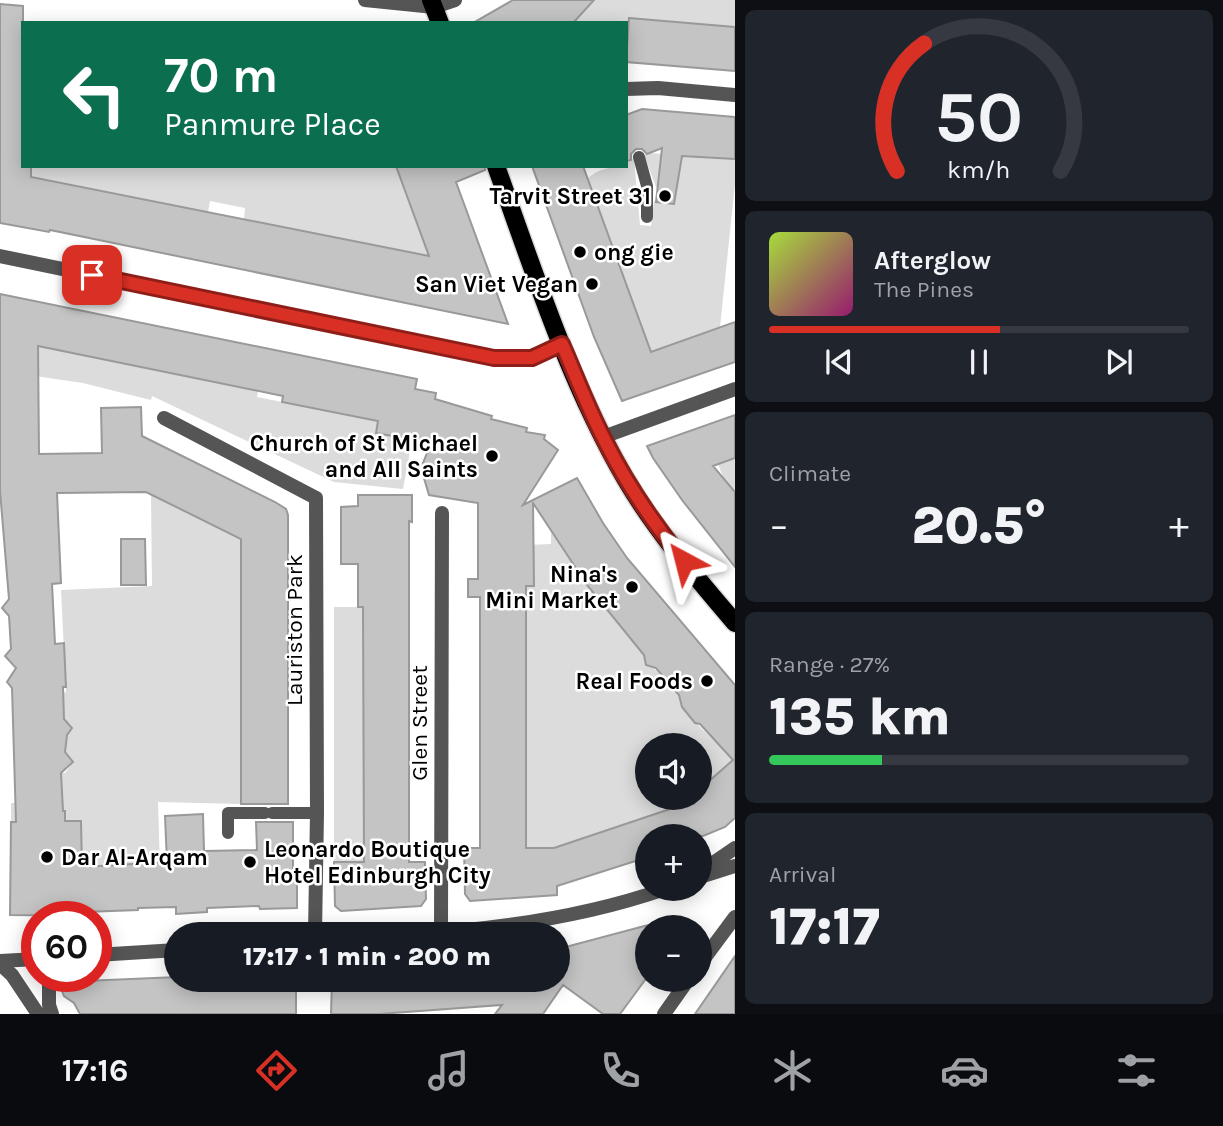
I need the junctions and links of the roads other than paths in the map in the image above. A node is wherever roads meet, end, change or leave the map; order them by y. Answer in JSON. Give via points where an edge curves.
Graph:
{"nodes":[{"id":1,"x":365,"y":0,"type":"edge"},
{"id":2,"x":455,"y":0,"type":"edge"},
{"id":3,"x":435,"y":10,"type":"edge"},
{"id":4,"x":628,"y":89,"type":"edge"},
{"id":5,"x":735,"y":95,"type":"edge"},
{"id":6,"x":639,"y":156,"type":"dead end"},
{"id":7,"x":497,"y":168,"type":"edge"},
{"id":8,"x":647,"y":217,"type":"dead end"},
{"id":9,"x":0,"y":256,"type":"edge"},
{"id":10,"x":562,"y":344,"type":"junction"},
{"id":11,"x":735,"y":389,"type":"edge"},
{"id":12,"x":164,"y":418,"type":"dead end"},
{"id":13,"x":603,"y":437,"type":"junction"},
{"id":14,"x":442,"y":513,"type":"dead end"},
{"id":15,"x":735,"y":623,"type":"edge"},
{"id":16,"x":317,"y":813,"type":"junction"},
{"id":17,"x":228,"y":833,"type":"dead end"},
{"id":18,"x":735,"y":848,"type":"edge"},
{"id":19,"x":712,"y":866,"type":"edge"},
{"id":20,"x":735,"y":866,"type":"edge"},
{"id":21,"x":712,"y":872,"type":"edge"},
{"id":22,"x":635,"y":898,"type":"edge"},
{"id":23,"x":735,"y":917,"type":"edge"},
{"id":24,"x":315,"y":922,"type":"edge"},
{"id":25,"x":441,"y":922,"type":"edge"},
{"id":26,"x":532,"y":922,"type":"edge"},
{"id":27,"x":712,"y":948,"type":"edge"},
{"id":28,"x":164,"y":951,"type":"edge"},
{"id":29,"x":112,"y":954,"type":"edge"},
{"id":30,"x":21,"y":960,"type":"edge"},
{"id":31,"x":0,"y":962,"type":"edge"},
{"id":32,"x":49,"y":992,"type":"edge"},
{"id":33,"x":680,"y":992,"type":"edge"},
{"id":34,"x":38,"y":1014,"type":"edge"},
{"id":35,"x":52,"y":1014,"type":"edge"},
{"id":36,"x":664,"y":1014,"type":"edge"}],
"edges":[{"from":1,"to":3,"type":"street"},
{"from":2,"to":3,"type":"street"},
{"from":4,"to":5,"type":"street"},
{"from":6,"to":8,"type":"lane","via":[[647,186]]},
{"from":7,"to":10,"type":"main road"},
{"from":9,"to":10,"type":"street","via":[[494,358],[532,358]]},
{"from":10,"to":13,"type":"main road"},
{"from":11,"to":13,"type":"street"},
{"from":12,"to":16,"type":"street","name":"Lauriston Park","via":[[316,498]]},
{"from":13,"to":15,"type":"main road","via":[[647,513]]},
{"from":14,"to":25,"type":"street","name":"Glen Street"},
{"from":16,"to":17,"type":"lane","via":[[228,813]]},
{"from":16,"to":24,"type":"street","name":"Lauriston Park"},
{"from":18,"to":19,"type":"street"},
{"from":20,"to":21,"type":"street"},
{"from":22,"to":26,"type":"street"},
{"from":23,"to":27,"type":"street"},
{"from":28,"to":29,"type":"street"},
{"from":30,"to":31,"type":"street"},
{"from":31,"to":34,"type":"street"},
{"from":32,"to":35,"type":"street"},
{"from":33,"to":36,"type":"street"}]}
